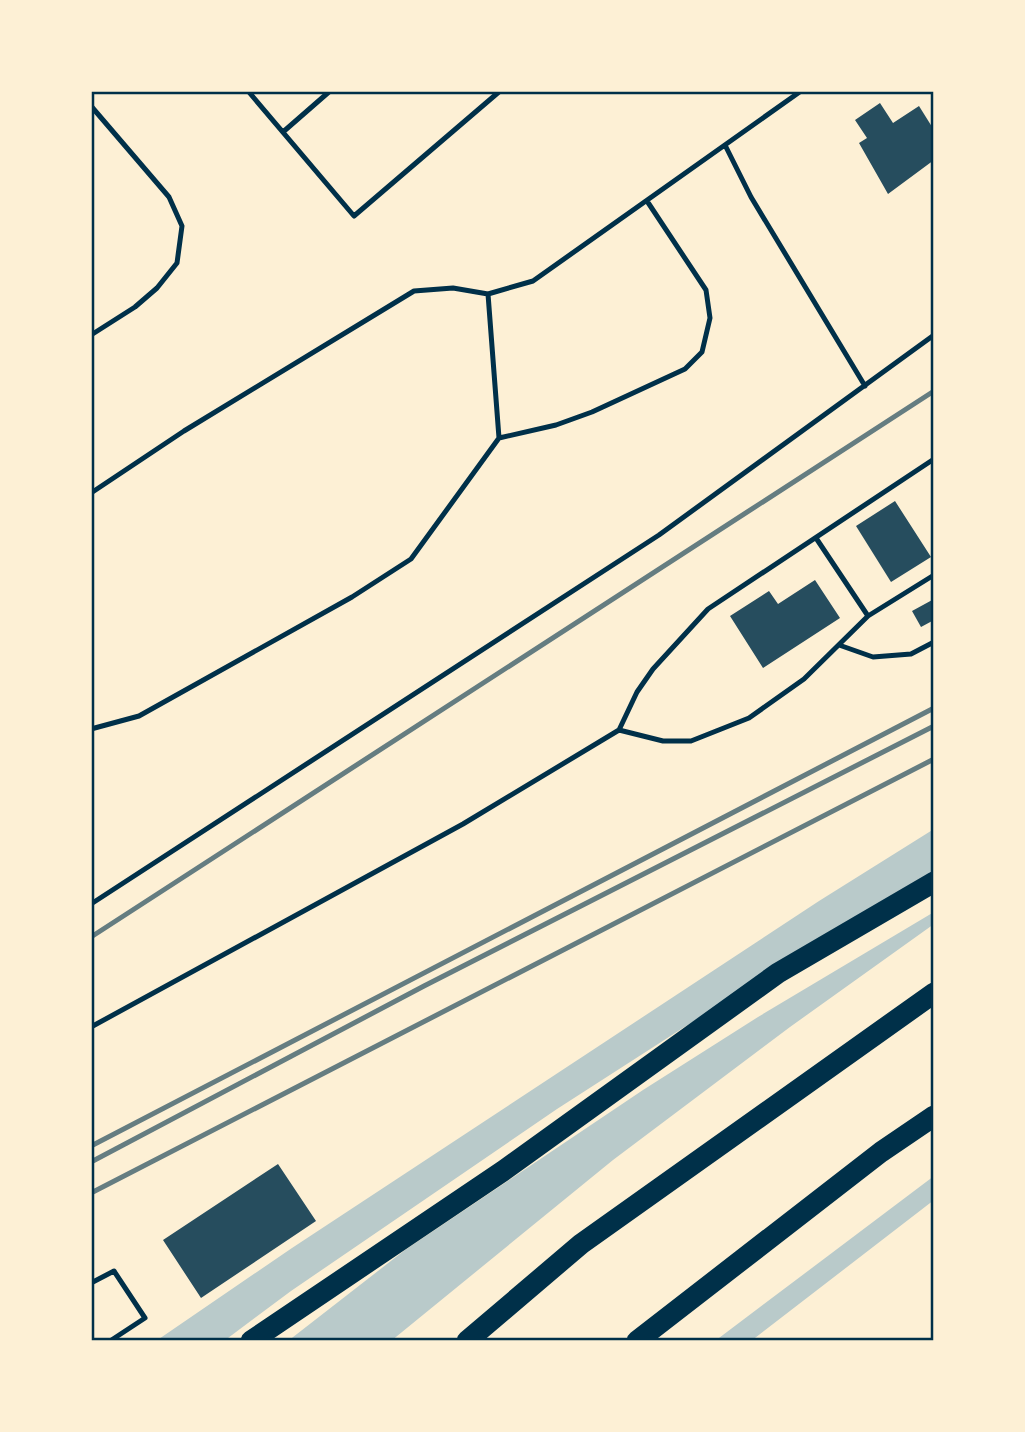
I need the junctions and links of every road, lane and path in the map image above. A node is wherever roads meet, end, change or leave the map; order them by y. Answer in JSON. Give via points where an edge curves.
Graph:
{"nodes":[{"id":1,"x":248,"y":91,"type":"edge"},
{"id":2,"x":330,"y":91,"type":"edge"},
{"id":3,"x":500,"y":91,"type":"edge"},
{"id":4,"x":801,"y":91,"type":"edge"},
{"id":5,"x":91,"y":106,"type":"edge"},
{"id":6,"x":283,"y":132,"type":"junction"},
{"id":7,"x":724,"y":145,"type":"junction"},
{"id":8,"x":647,"y":201,"type":"junction"},
{"id":9,"x":488,"y":294,"type":"junction"},
{"id":10,"x":91,"y":335,"type":"edge"},
{"id":11,"x":934,"y":335,"type":"edge"},
{"id":12,"x":865,"y":386,"type":"junction"},
{"id":13,"x":499,"y":438,"type":"junction"},
{"id":14,"x":934,"y":459,"type":"edge"},
{"id":15,"x":91,"y":493,"type":"edge"},
{"id":16,"x":816,"y":538,"type":"junction"},
{"id":17,"x":934,"y":575,"type":"edge"},
{"id":18,"x":868,"y":616,"type":"junction"},
{"id":19,"x":934,"y":642,"type":"edge"},
{"id":20,"x":839,"y":645,"type":"junction"},
{"id":21,"x":91,"y":729,"type":"edge"},
{"id":22,"x":620,"y":730,"type":"junction"},
{"id":23,"x":934,"y":882,"type":"edge"},
{"id":24,"x":91,"y":904,"type":"edge"},
{"id":25,"x":934,"y":993,"type":"edge"},
{"id":26,"x":91,"y":1027,"type":"edge"},
{"id":27,"x":934,"y":1116,"type":"edge"},
{"id":28,"x":91,"y":1283,"type":"edge"},
{"id":29,"x":110,"y":1341,"type":"edge"},
{"id":30,"x":251,"y":1341,"type":"edge"},
{"id":31,"x":467,"y":1341,"type":"edge"},
{"id":32,"x":637,"y":1341,"type":"edge"}],
"edges":[{"from":1,"to":6,"type":"lane"},
{"from":2,"to":6,"type":"lane"},
{"from":3,"to":6,"type":"lane","via":[[354,216]]},
{"from":4,"to":7,"type":"lane"},
{"from":5,"to":10,"type":"lane","via":[[169,197],[182,226],[177,263],[164,280],[135,307]]},
{"from":7,"to":8,"type":"lane"},
{"from":7,"to":12,"type":"lane"},
{"from":8,"to":9,"type":"lane","via":[[533,281]]},
{"from":8,"to":13,"type":"lane","via":[[706,290],[710,318],[702,352],[685,369],[592,412]]},
{"from":9,"to":13,"type":"lane"},
{"from":9,"to":15,"type":"lane","via":[[453,288],[414,291]]},
{"from":11,"to":12,"type":"lane"},
{"from":12,"to":24,"type":"lane","via":[[659,535]]},
{"from":13,"to":21,"type":"lane","via":[[411,559],[139,716]]},
{"from":14,"to":16,"type":"lane"},
{"from":16,"to":18,"type":"lane"},
{"from":16,"to":22,"type":"lane","via":[[708,608],[653,669]]},
{"from":17,"to":18,"type":"lane"},
{"from":18,"to":20,"type":"lane"},
{"from":19,"to":20,"type":"lane","via":[[911,653],[873,656]]},
{"from":20,"to":22,"type":"lane","via":[[804,680],[749,718],[691,741],[663,741]]},
{"from":22,"to":26,"type":"lane","via":[[463,824]]},
{"from":23,"to":30,"type":"highway","via":[[778,973],[503,1171]]},
{"from":25,"to":31,"type":"highway","via":[[581,1244]]},
{"from":27,"to":32,"type":"highway"},
{"from":28,"to":29,"type":"lane","via":[[114,1271],[145,1318]]}]}
